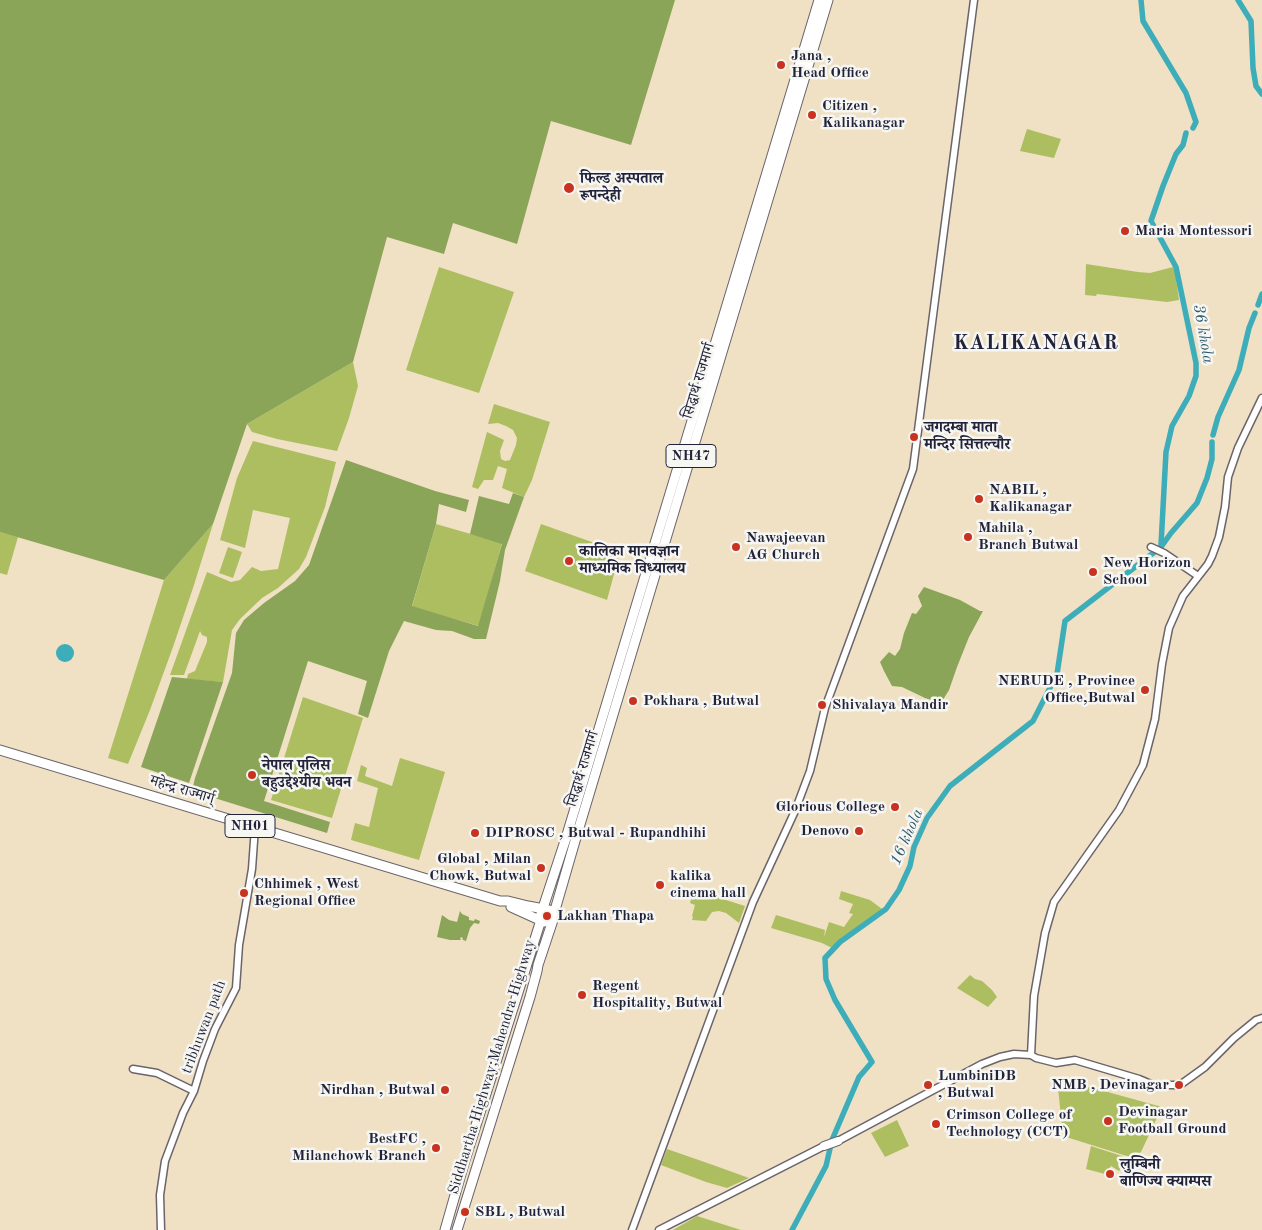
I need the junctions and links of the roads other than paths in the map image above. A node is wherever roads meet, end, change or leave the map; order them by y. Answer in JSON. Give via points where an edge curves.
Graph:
{"nodes":[{"id":1,"x":819,"y":0,"type":"edge"},
{"id":2,"x":828,"y":0,"type":"edge"},
{"id":3,"x":974,"y":0,"type":"edge"},
{"id":4,"x":1262,"y":398,"type":"edge"},
{"id":5,"x":1151,"y":547,"type":"dead end"},
{"id":6,"x":1198,"y":576,"type":"junction"},
{"id":7,"x":0,"y":750,"type":"edge"},
{"id":8,"x":255,"y":828,"type":"junction"},
{"id":9,"x":500,"y":900,"type":"junction"},
{"id":10,"x":544,"y":909,"type":"junction"},
{"id":11,"x":555,"y":913,"type":"junction"},
{"id":12,"x":540,"y":920,"type":"junction"},
{"id":13,"x":552,"y":923,"type":"junction"},
{"id":14,"x":1262,"y":1018,"type":"edge"},
{"id":15,"x":1031,"y":1054,"type":"junction"},
{"id":16,"x":133,"y":1069,"type":"dead end"},
{"id":17,"x":194,"y":1091,"type":"junction"},
{"id":18,"x":838,"y":1141,"type":"joint"},
{"id":19,"x":824,"y":1146,"type":"joint"},
{"id":20,"x":161,"y":1230,"type":"edge"},
{"id":21,"x":444,"y":1230,"type":"edge"},
{"id":22,"x":456,"y":1230,"type":"edge"},
{"id":23,"x":632,"y":1230,"type":"edge"},
{"id":24,"x":659,"y":1230,"type":"edge"}],
"edges":[{"from":1,"to":10,"type":"highway","name":"सिद्धार्थ राजमार्ग","number":"NH47"},
{"from":2,"to":11,"type":"highway","name":"सिद्धार्थ राजमार्ग","number":"NH47"},
{"from":3,"to":23,"type":"street","via":[[913,469],[825,708],[810,771],[753,902]]},
{"from":4,"to":6,"type":"street","via":[[1238,448],[1228,477],[1218,537],[1208,564]]},
{"from":5,"to":6,"type":"street"},
{"from":6,"to":15,"type":"street","via":[[1183,596],[1169,628],[1155,719],[1143,765],[1119,810],[1054,902],[1034,996]]},
{"from":7,"to":8,"type":"highway","name":"महेन्द्र राज्मार्ग्","number":"NH01"},
{"from":8,"to":9,"type":"highway","name":"महेन्द्र राज्मार्ग्","number":"NH01"},
{"from":8,"to":17,"type":"street","name":"tribhuwan path","via":[[236,988],[215,1029]]},
{"from":9,"to":10,"type":"highway","name":"महेन्द्र राज्मार्ग्","number":"NH01"},
{"from":9,"to":12,"type":"highway","name":"महेन्द्र राज्मार्ग्","number":"NH01"},
{"from":10,"to":11,"type":"highway","name":"महेन्द्र राज्मार्ग्","number":"NH01"},
{"from":10,"to":12,"type":"highway","number":"NH47"},
{"from":11,"to":13,"type":"highway","name":"Siddhartha Highway;Mahendra Highway"},
{"from":12,"to":13,"type":"highway","name":"महेन्द्र राज्मार्ग्"},
{"from":12,"to":21,"type":"highway","name":"Siddhartha Highway;Mahendra Highway"},
{"from":13,"to":22,"type":"highway","name":"Siddhartha Highway;Mahendra Highway"},
{"from":14,"to":15,"type":"street","via":[[1180,1085],[1153,1085],[1075,1060],[1056,1063]]},
{"from":15,"to":18,"type":"street","via":[[1014,1054],[982,1064]]},
{"from":16,"to":17,"type":"street","via":[[157,1073]]},
{"from":17,"to":20,"type":"street","name":"tribhuwan path","via":[[165,1161],[160,1195]]},
{"from":18,"to":19,"type":"main road"},
{"from":19,"to":24,"type":"street"}]}
